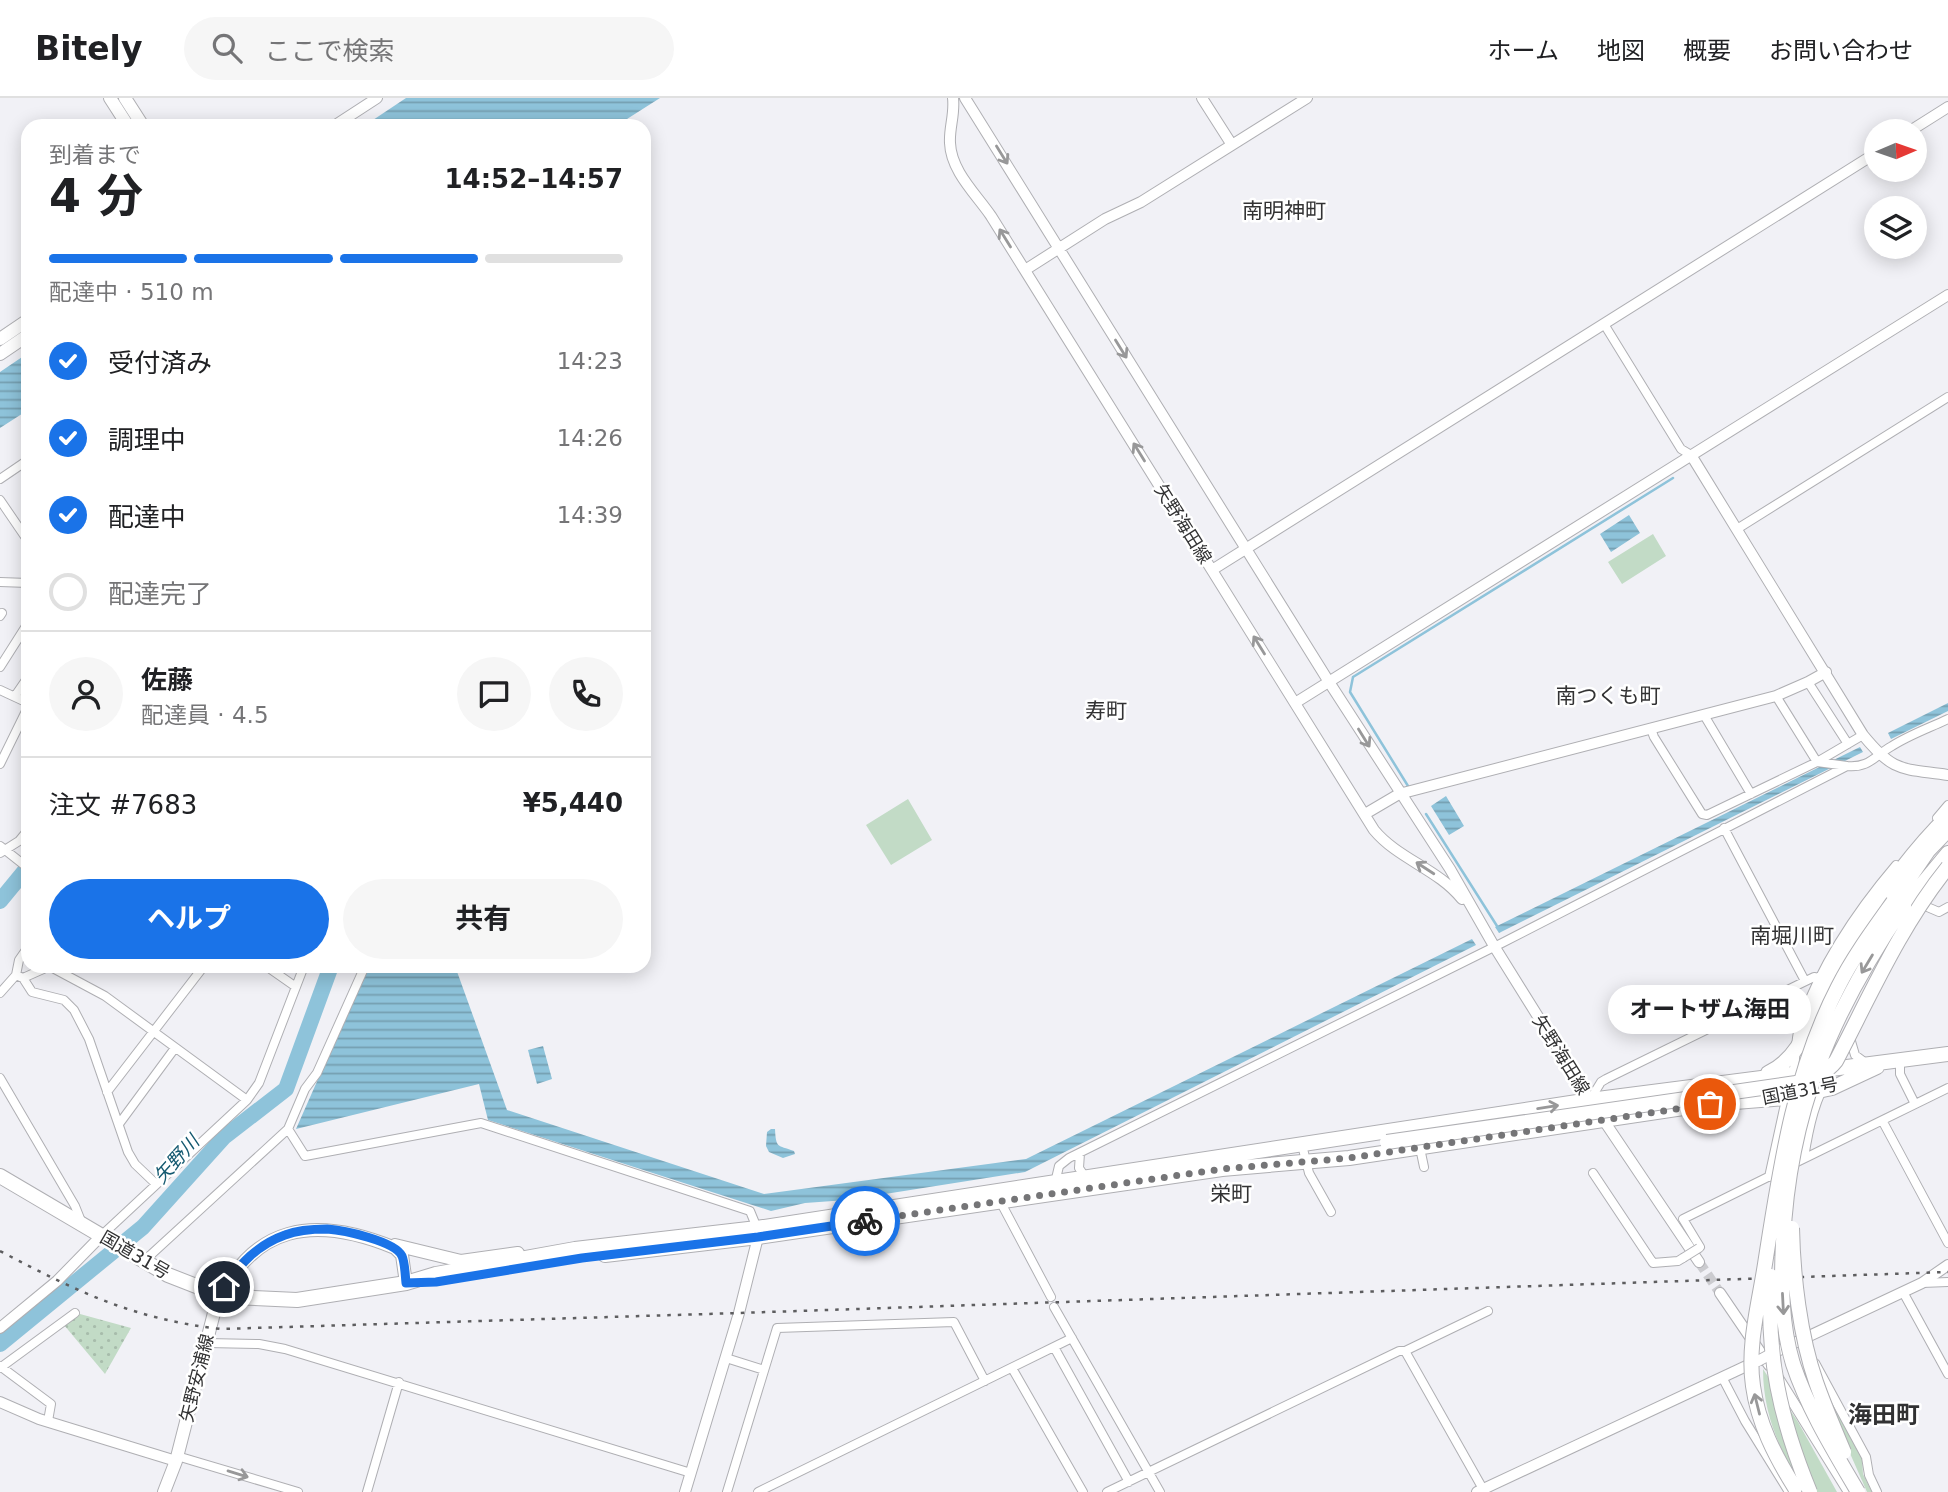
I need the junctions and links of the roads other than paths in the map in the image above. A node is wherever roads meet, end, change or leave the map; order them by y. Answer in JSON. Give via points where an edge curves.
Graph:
{"nodes":[{"id":1,"x":110,"y":98,"type":"edge"},
{"id":2,"x":125,"y":98,"type":"edge"},
{"id":3,"x":377,"y":98,"type":"edge"},
{"id":4,"x":953,"y":98,"type":"edge"},
{"id":5,"x":965,"y":98,"type":"edge"},
{"id":6,"x":1202,"y":98,"type":"edge"},
{"id":7,"x":1307,"y":98,"type":"edge"},
{"id":8,"x":1948,"y":107,"type":"edge"},
{"id":9,"x":124,"y":119,"type":"edge"},
{"id":10,"x":138,"y":119,"type":"edge"},
{"id":11,"x":345,"y":119,"type":"edge"},
{"id":12,"x":1927,"y":120,"type":"edge"},
{"id":13,"x":1232,"y":145,"type":"junction"},
{"id":14,"x":1864,"y":161,"type":"edge"},
{"id":15,"x":1058,"y":249,"type":"junction"},
{"id":16,"x":1025,"y":270,"type":"junction"},
{"id":17,"x":1948,"y":295,"type":"edge"},
{"id":18,"x":1604,"y":324,"type":"junction"},
{"id":19,"x":21,"y":325,"type":"edge"},
{"id":20,"x":0,"y":339,"type":"edge"},
{"id":21,"x":21,"y":340,"type":"edge"},
{"id":22,"x":0,"y":354,"type":"edge"},
{"id":23,"x":1948,"y":397,"type":"edge"},
{"id":24,"x":1691,"y":455,"type":"junction"},
{"id":25,"x":21,"y":465,"type":"edge"},
{"id":26,"x":0,"y":479,"type":"edge"},
{"id":27,"x":0,"y":500,"type":"edge"},
{"id":28,"x":1737,"y":529,"type":"junction"},
{"id":29,"x":21,"y":531,"type":"edge"},
{"id":30,"x":1246,"y":550,"type":"junction"},
{"id":31,"x":1212,"y":570,"type":"junction"},
{"id":32,"x":0,"y":582,"type":"edge"},
{"id":33,"x":21,"y":583,"type":"edge"},
{"id":34,"x":21,"y":634,"type":"edge"},
{"id":35,"x":0,"y":667,"type":"edge"},
{"id":36,"x":1826,"y":672,"type":"junction"},
{"id":37,"x":1329,"y":682,"type":"junction"},
{"id":38,"x":1808,"y":682,"type":"junction"},
{"id":39,"x":21,"y":687,"type":"edge"},
{"id":40,"x":0,"y":690,"type":"edge"},
{"id":41,"x":15,"y":696,"type":"junction"},
{"id":42,"x":1776,"y":696,"type":"junction"},
{"id":43,"x":21,"y":700,"type":"edge"},
{"id":44,"x":1295,"y":703,"type":"junction"},
{"id":45,"x":1704,"y":715,"type":"junction"},
{"id":46,"x":1948,"y":719,"type":"edge"},
{"id":47,"x":21,"y":720,"type":"edge"},
{"id":48,"x":1651,"y":729,"type":"junction"},
{"id":49,"x":1863,"y":735,"type":"junction"},
{"id":50,"x":1848,"y":744,"type":"junction"},
{"id":51,"x":1880,"y":755,"type":"junction"},
{"id":52,"x":1820,"y":763,"type":"junction"},
{"id":53,"x":0,"y":764,"type":"edge"},
{"id":54,"x":1844,"y":766,"type":"junction"},
{"id":55,"x":1948,"y":775,"type":"edge"},
{"id":56,"x":1782,"y":781,"type":"junction"},
{"id":57,"x":1399,"y":794,"type":"junction"},
{"id":58,"x":1751,"y":794,"type":"junction"},
{"id":59,"x":1789,"y":794,"type":"junction"},
{"id":60,"x":1948,"y":806,"type":"edge"},
{"id":61,"x":1365,"y":814,"type":"junction"},
{"id":62,"x":1948,"y":816,"type":"edge"},
{"id":63,"x":1724,"y":828,"type":"junction"},
{"id":64,"x":1948,"y":830,"type":"edge"},
{"id":65,"x":21,"y":839,"type":"edge"},
{"id":66,"x":1,"y":850,"type":"edge"},
{"id":67,"x":1948,"y":853,"type":"edge"},
{"id":68,"x":21,"y":863,"type":"edge"},
{"id":69,"x":1948,"y":867,"type":"edge"},
{"id":70,"x":1948,"y":876,"type":"edge"},
{"id":71,"x":1925,"y":906,"type":"junction"},
{"id":72,"x":1948,"y":907,"type":"edge"},
{"id":73,"x":1475,"y":914,"type":"junction"},
{"id":74,"x":1493,"y":945,"type":"junction"},
{"id":75,"x":21,"y":957,"type":"edge"},
{"id":76,"x":30,"y":973,"type":"edge"},
{"id":77,"x":63,"y":973,"type":"edge"},
{"id":78,"x":199,"y":973,"type":"edge"},
{"id":79,"x":276,"y":973,"type":"edge"},
{"id":80,"x":301,"y":973,"type":"edge"},
{"id":81,"x":362,"y":973,"type":"edge"},
{"id":82,"x":19,"y":977,"type":"junction"},
{"id":83,"x":1805,"y":981,"type":"junction"},
{"id":84,"x":1822,"y":982,"type":"junction"},
{"id":85,"x":296,"y":987,"type":"junction"},
{"id":86,"x":0,"y":993,"type":"edge"},
{"id":87,"x":154,"y":1033,"type":"junction"},
{"id":88,"x":1850,"y":1035,"type":"junction"},
{"id":89,"x":175,"y":1048,"type":"junction"},
{"id":90,"x":1797,"y":1050,"type":"junction"},
{"id":91,"x":1948,"y":1054,"type":"edge"},
{"id":92,"x":1900,"y":1061,"type":"junction"},
{"id":93,"x":1868,"y":1065,"type":"junction"},
{"id":94,"x":1833,"y":1069,"type":"junction"},
{"id":95,"x":1793,"y":1073,"type":"junction"},
{"id":96,"x":0,"y":1078,"type":"edge"},
{"id":97,"x":1726,"y":1084,"type":"junction"},
{"id":98,"x":1948,"y":1088,"type":"edge"},
{"id":99,"x":1820,"y":1091,"type":"junction"},
{"id":100,"x":107,"y":1092,"type":"junction"},
{"id":101,"x":1786,"y":1098,"type":"junction"},
{"id":102,"x":247,"y":1100,"type":"junction"},
{"id":103,"x":1590,"y":1100,"type":"junction"},
{"id":104,"x":1915,"y":1104,"type":"junction"},
{"id":105,"x":1603,"y":1121,"type":"junction"},
{"id":106,"x":1883,"y":1122,"type":"junction"},
{"id":107,"x":118,"y":1124,"type":"junction"},
{"id":108,"x":288,"y":1129,"type":"junction"},
{"id":109,"x":1796,"y":1139,"type":"junction"},
{"id":110,"x":1420,"y":1148,"type":"junction"},
{"id":111,"x":1080,"y":1153,"type":"junction"},
{"id":112,"x":1303,"y":1154,"type":"junction"},
{"id":113,"x":1804,"y":1158,"type":"junction"},
{"id":114,"x":1424,"y":1167,"type":"dead end"},
{"id":115,"x":1593,"y":1173,"type":"dead end"},
{"id":116,"x":0,"y":1176,"type":"edge"},
{"id":117,"x":1769,"y":1177,"type":"junction"},
{"id":118,"x":1086,"y":1178,"type":"junction"},
{"id":119,"x":156,"y":1184,"type":"junction"},
{"id":120,"x":1056,"y":1188,"type":"junction"},
{"id":121,"x":1776,"y":1191,"type":"junction"},
{"id":122,"x":1000,"y":1201,"type":"junction"},
{"id":123,"x":1331,"y":1212,"type":"dead end"},
{"id":124,"x":82,"y":1224,"type":"junction"},
{"id":125,"x":758,"y":1233,"type":"junction"},
{"id":126,"x":104,"y":1237,"type":"junction"},
{"id":127,"x":381,"y":1242,"type":"junction"},
{"id":128,"x":1948,"y":1243,"type":"edge"},
{"id":129,"x":575,"y":1249,"type":"junction"},
{"id":130,"x":141,"y":1259,"type":"junction"},
{"id":131,"x":1699,"y":1262,"type":"tunnel mouth"},
{"id":132,"x":1948,"y":1265,"type":"edge"},
{"id":133,"x":1948,"y":1282,"type":"edge"},
{"id":134,"x":406,"y":1283,"type":"junction"},
{"id":135,"x":1922,"y":1283,"type":"junction"},
{"id":136,"x":1903,"y":1292,"type":"junction"},
{"id":137,"x":1720,"y":1293,"type":"tunnel mouth"},
{"id":138,"x":1051,"y":1297,"type":"dead end"},
{"id":139,"x":1054,"y":1307,"type":"dead end"},
{"id":140,"x":1488,"y":1311,"type":"dead end"},
{"id":141,"x":75,"y":1313,"type":"dead end"},
{"id":142,"x":0,"y":1328,"type":"edge"},
{"id":143,"x":1072,"y":1338,"type":"junction"},
{"id":144,"x":1802,"y":1339,"type":"junction"},
{"id":145,"x":207,"y":1343,"type":"junction"},
{"id":146,"x":1054,"y":1347,"type":"junction"},
{"id":147,"x":1405,"y":1351,"type":"junction"},
{"id":148,"x":726,"y":1358,"type":"junction"},
{"id":149,"x":0,"y":1367,"type":"edge"},
{"id":150,"x":1013,"y":1368,"type":"junction"},
{"id":151,"x":764,"y":1370,"type":"junction"},
{"id":152,"x":1948,"y":1374,"type":"edge"},
{"id":153,"x":1721,"y":1377,"type":"junction"},
{"id":154,"x":985,"y":1381,"type":"junction"},
{"id":155,"x":399,"y":1382,"type":"junction"},
{"id":156,"x":0,"y":1402,"type":"edge"},
{"id":157,"x":48,"y":1421,"type":"junction"},
{"id":158,"x":176,"y":1459,"type":"junction"},
{"id":159,"x":1149,"y":1472,"type":"junction"},
{"id":160,"x":691,"y":1474,"type":"junction"},
{"id":161,"x":1129,"y":1482,"type":"junction"},
{"id":162,"x":1484,"y":1490,"type":"edge"},
{"id":163,"x":1794,"y":1491,"type":"edge"},
{"id":164,"x":164,"y":1492,"type":"edge"},
{"id":165,"x":298,"y":1492,"type":"edge"},
{"id":166,"x":367,"y":1492,"type":"edge"},
{"id":167,"x":685,"y":1492,"type":"edge"},
{"id":168,"x":727,"y":1492,"type":"edge"},
{"id":169,"x":758,"y":1492,"type":"edge"},
{"id":170,"x":1083,"y":1492,"type":"edge"},
{"id":171,"x":1107,"y":1492,"type":"edge"},
{"id":172,"x":1160,"y":1492,"type":"edge"},
{"id":173,"x":1810,"y":1492,"type":"edge"},
{"id":174,"x":1846,"y":1492,"type":"edge"},
{"id":175,"x":1860,"y":1492,"type":"edge"},
{"id":176,"x":1877,"y":1492,"type":"edge"}],
"edges":[{"from":1,"to":9,"type":"main road"},
{"from":2,"to":10,"type":"main road"},
{"from":3,"to":11,"type":"street"},
{"from":16,"to":4,"type":"street","name":"矢野海田線","one_way":true,"via":[[954,163],[950,143]]},
{"from":5,"to":15,"type":"street","name":"矢野海田線","one_way":true},
{"from":6,"to":13,"type":"street"},
{"from":7,"to":13,"type":"street"},
{"from":8,"to":12,"type":"street"},
{"from":13,"to":15,"type":"street"},
{"from":14,"to":18,"type":"street"},
{"from":15,"to":16,"type":"street"},
{"from":15,"to":30,"type":"street","name":"矢野海田線","one_way":true},
{"from":31,"to":16,"type":"street","name":"矢野海田線","one_way":true},
{"from":17,"to":24,"type":"street"},
{"from":18,"to":24,"type":"street","via":[[1681,449]]},
{"from":18,"to":30,"type":"street"},
{"from":19,"to":20,"type":"main road"},
{"from":21,"to":22,"type":"main road"},
{"from":23,"to":28,"type":"street"},
{"from":24,"to":28,"type":"street"},
{"from":24,"to":37,"type":"street"},
{"from":25,"to":26,"type":"street"},
{"from":27,"to":29,"type":"street"},
{"from":28,"to":36,"type":"street"},
{"from":30,"to":31,"type":"street"},
{"from":30,"to":37,"type":"street","name":"矢野海田線"},
{"from":44,"to":31,"type":"street","name":"矢野海田線","one_way":true},
{"from":32,"to":33,"type":"street"},
{"from":34,"to":35,"type":"street"},
{"from":36,"to":38,"type":"street"},
{"from":36,"to":49,"type":"street"},
{"from":37,"to":44,"type":"street"},
{"from":37,"to":57,"type":"street","name":"矢野海田線","one_way":true},
{"from":38,"to":42,"type":"street"},
{"from":38,"to":50,"type":"street"},
{"from":39,"to":41,"type":"street"},
{"from":40,"to":41,"type":"street"},
{"from":41,"to":43,"type":"street"},
{"from":42,"to":45,"type":"street"},
{"from":42,"to":52,"type":"street"},
{"from":44,"to":61,"type":"street","name":"矢野海田線"},
{"from":45,"to":48,"type":"street"},
{"from":45,"to":58,"type":"street"},
{"from":46,"to":51,"type":"street"},
{"from":47,"to":53,"type":"street"},
{"from":48,"to":57,"type":"street"},
{"from":48,"to":58,"type":"street","via":[[1702,814]]},
{"from":49,"to":50,"type":"street"},
{"from":49,"to":51,"type":"street"},
{"from":50,"to":52,"type":"street"},
{"from":51,"to":54,"type":"street","via":[[1858,767]]},
{"from":51,"to":55,"type":"street","via":[[1903,769]]},
{"from":52,"to":54,"type":"street"},
{"from":52,"to":56,"type":"street"},
{"from":54,"to":59,"type":"street"},
{"from":56,"to":58,"type":"street"},
{"from":56,"to":59,"type":"street"},
{"from":57,"to":61,"type":"street"},
{"from":57,"to":73,"type":"street","name":"矢野海田線"},
{"from":59,"to":63,"type":"street"},
{"from":60,"to":84,"type":"street","via":[[1873,892]]},
{"from":73,"to":61,"type":"street","name":"矢野海田線","one_way":true,"via":[[1445,881],[1385,842]]},
{"from":62,"to":84,"type":"highway","via":[[1880,897]]},
{"from":63,"to":74,"type":"street"},
{"from":63,"to":83,"type":"street"},
{"from":64,"to":121,"type":"highway","bridge":true,"via":[[1928,852],[1838,987],[1799,1088]]},
{"from":65,"to":66,"type":"street"},
{"from":66,"to":68,"type":"street"},
{"from":67,"to":109,"type":"highway","one_way":true,"bridge":true,"via":[[1904,906],[1851,991],[1810,1085]]},
{"from":69,"to":112,"type":"highway","bridge":true,"via":[[1908,926],[1836,1061],[1818,1075],[1796,1083]]},
{"from":70,"to":71,"type":"street"},
{"from":71,"to":72,"type":"street","via":[[1939,912]]},
{"from":71,"to":88,"type":"street"},
{"from":73,"to":74,"type":"street","name":"矢野海田線"},
{"from":74,"to":103,"type":"street","name":"矢野海田線"},
{"from":74,"to":111,"type":"street"},
{"from":75,"to":82,"type":"street"},
{"from":76,"to":82,"type":"street"},
{"from":77,"to":87,"type":"street","via":[[105,996]]},
{"from":78,"to":87,"type":"street"},
{"from":79,"to":85,"type":"street"},
{"from":80,"to":85,"type":"street"},
{"from":81,"to":108,"type":"street"},
{"from":82,"to":86,"type":"street"},
{"from":82,"to":100,"type":"street","via":[[32,992],[64,1000],[75,1010]]},
{"from":83,"to":84,"type":"street","via":[[1814,976]]},
{"from":83,"to":103,"type":"street","via":[[1606,1079]]},
{"from":84,"to":90,"type":"highway"},
{"from":85,"to":102,"type":"street","via":[[259,1083]]},
{"from":87,"to":89,"type":"street"},
{"from":87,"to":100,"type":"street"},
{"from":88,"to":93,"type":"street","via":[[1855,1055]]},
{"from":88,"to":94,"type":"street"},
{"from":89,"to":102,"type":"street"},
{"from":89,"to":107,"type":"street"},
{"from":90,"to":95,"type":"street"},
{"from":90,"to":97,"type":"highway","via":[[1767,1074]]},
{"from":91,"to":92,"type":"highway","name":"国道31号"},
{"from":92,"to":93,"type":"highway","name":"国道31号"},
{"from":92,"to":99,"type":"highway","name":"国道31号"},
{"from":92,"to":104,"type":"street","via":[[1900,1074]]},
{"from":93,"to":94,"type":"highway","name":"国道31号"},
{"from":94,"to":95,"type":"highway","name":"国道31号"},
{"from":94,"to":99,"type":"street"},
{"from":95,"to":97,"type":"highway","name":"国道31号"},
{"from":95,"to":101,"type":"street"},
{"from":96,"to":124,"type":"street"},
{"from":97,"to":103,"type":"highway","name":"国道31号"},
{"from":98,"to":104,"type":"street"},
{"from":99,"to":101,"type":"highway","name":"国道31号"},
{"from":99,"to":113,"type":"street"},
{"from":100,"to":107,"type":"street"},
{"from":101,"to":105,"type":"highway","name":"国道31号","via":[[1710,1104]]},
{"from":101,"to":117,"type":"street"},
{"from":102,"to":119,"type":"street"},
{"from":103,"to":105,"type":"street","name":"矢野海田線"},
{"from":112,"to":103,"type":"highway","name":"国道31号","one_way":true},
{"from":104,"to":106,"type":"street"},
{"from":105,"to":110,"type":"highway","name":"国道31号"},
{"from":105,"to":131,"type":"street","name":"矢野海田線"},
{"from":106,"to":113,"type":"street"},
{"from":106,"to":128,"type":"street"},
{"from":107,"to":119,"type":"street","via":[[135,1164]]},
{"from":108,"to":125,"type":"street","via":[[305,1156],[481,1123],[750,1211]]},
{"from":108,"to":130,"type":"street"},
{"from":109,"to":175,"type":"highway","bridge":true,"via":[[1793,1242],[1806,1342],[1815,1380]]},
{"from":109,"to":175,"type":"highway","one_way":true,"bridge":true,"via":[[1784,1229],[1786,1337],[1808,1402]]},
{"from":110,"to":112,"type":"highway","name":"国道31号"},
{"from":110,"to":114,"type":"street"},
{"from":111,"to":118,"type":"street","via":[[1078,1164]]},
{"from":111,"to":120,"type":"street","via":[[1061,1163]]},
{"from":112,"to":118,"type":"highway","name":"国道31号"},
{"from":112,"to":120,"type":"highway","name":"国道31号","via":[[1222,1169]]},
{"from":112,"to":123,"type":"street"},
{"from":113,"to":117,"type":"street"},
{"from":115,"to":117,"type":"street","bridge":true,"via":[[1653,1263],[1678,1261],[1700,1247],[1683,1219]]},
{"from":116,"to":124,"type":"highway","name":"国道31号"},
{"from":118,"to":120,"type":"highway","name":"国道31号"},
{"from":119,"to":126,"type":"street"},
{"from":120,"to":122,"type":"highway","name":"国道31号"},
{"from":120,"to":125,"type":"highway","name":"国道31号"},
{"from":163,"to":121,"type":"highway","one_way":true,"bridge":true,"via":[[1766,1434],[1752,1383],[1756,1322]]},
{"from":121,"to":173,"type":"highway","bridge":true,"via":[[1770,1299],[1773,1361],[1788,1435]]},
{"from":122,"to":125,"type":"highway","name":"国道31号"},
{"from":122,"to":138,"type":"street"},
{"from":124,"to":126,"type":"highway","name":"国道31号"},
{"from":125,"to":129,"type":"highway","name":"国道31号"},
{"from":125,"to":134,"type":"highway","name":"国道31号"},
{"from":125,"to":148,"type":"street"},
{"from":126,"to":130,"type":"highway","name":"国道31号"},
{"from":126,"to":142,"type":"street"},
{"from":127,"to":129,"type":"main road","via":[[461,1261]]},
{"from":127,"to":134,"type":"main road","name":"矢野安浦線","via":[[402,1255]]},
{"from":127,"to":145,"type":"main road","name":"矢野安浦線","via":[[325,1229],[267,1243],[251,1254],[224,1287]]},
{"from":129,"to":134,"type":"highway","name":"国道31号"},
{"from":130,"to":134,"type":"highway","name":"国道31号","bridge":true,"via":[[181,1281],[233,1297],[297,1300]]},
{"from":132,"to":135,"type":"street"},
{"from":133,"to":135,"type":"street"},
{"from":135,"to":136,"type":"street"},
{"from":136,"to":144,"type":"street"},
{"from":136,"to":152,"type":"street"},
{"from":137,"to":174,"type":"street","via":[[1791,1397]]},
{"from":139,"to":143,"type":"street"},
{"from":140,"to":147,"type":"street"},
{"from":141,"to":149,"type":"street"},
{"from":143,"to":146,"type":"street"},
{"from":143,"to":159,"type":"street"},
{"from":144,"to":153,"type":"street","bridge":true},
{"from":144,"to":176,"type":"street","via":[[1866,1457]]},
{"from":145,"to":155,"type":"street","via":[[285,1349]]},
{"from":145,"to":158,"type":"main road","name":"矢野安浦線"},
{"from":146,"to":150,"type":"street"},
{"from":146,"to":161,"type":"street"},
{"from":147,"to":159,"type":"street"},
{"from":147,"to":162,"type":"street"},
{"from":148,"to":151,"type":"street"},
{"from":148,"to":160,"type":"street"},
{"from":149,"to":157,"type":"street","via":[[51,1404]]},
{"from":150,"to":154,"type":"street"},
{"from":150,"to":170,"type":"street"},
{"from":151,"to":154,"type":"street","via":[[777,1328],[954,1322]]},
{"from":151,"to":168,"type":"street"},
{"from":153,"to":162,"type":"street"},
{"from":153,"to":163,"type":"street","via":[[1745,1421]]},
{"from":154,"to":169,"type":"street"},
{"from":155,"to":160,"type":"street"},
{"from":155,"to":166,"type":"street"},
{"from":156,"to":157,"type":"street"},
{"from":157,"to":158,"type":"street"},
{"from":158,"to":164,"type":"main road","name":"矢野安浦線"},
{"from":158,"to":165,"type":"street","one_way":true},
{"from":159,"to":161,"type":"street"},
{"from":159,"to":172,"type":"street"},
{"from":160,"to":167,"type":"street"},
{"from":161,"to":171,"type":"street"}]}
